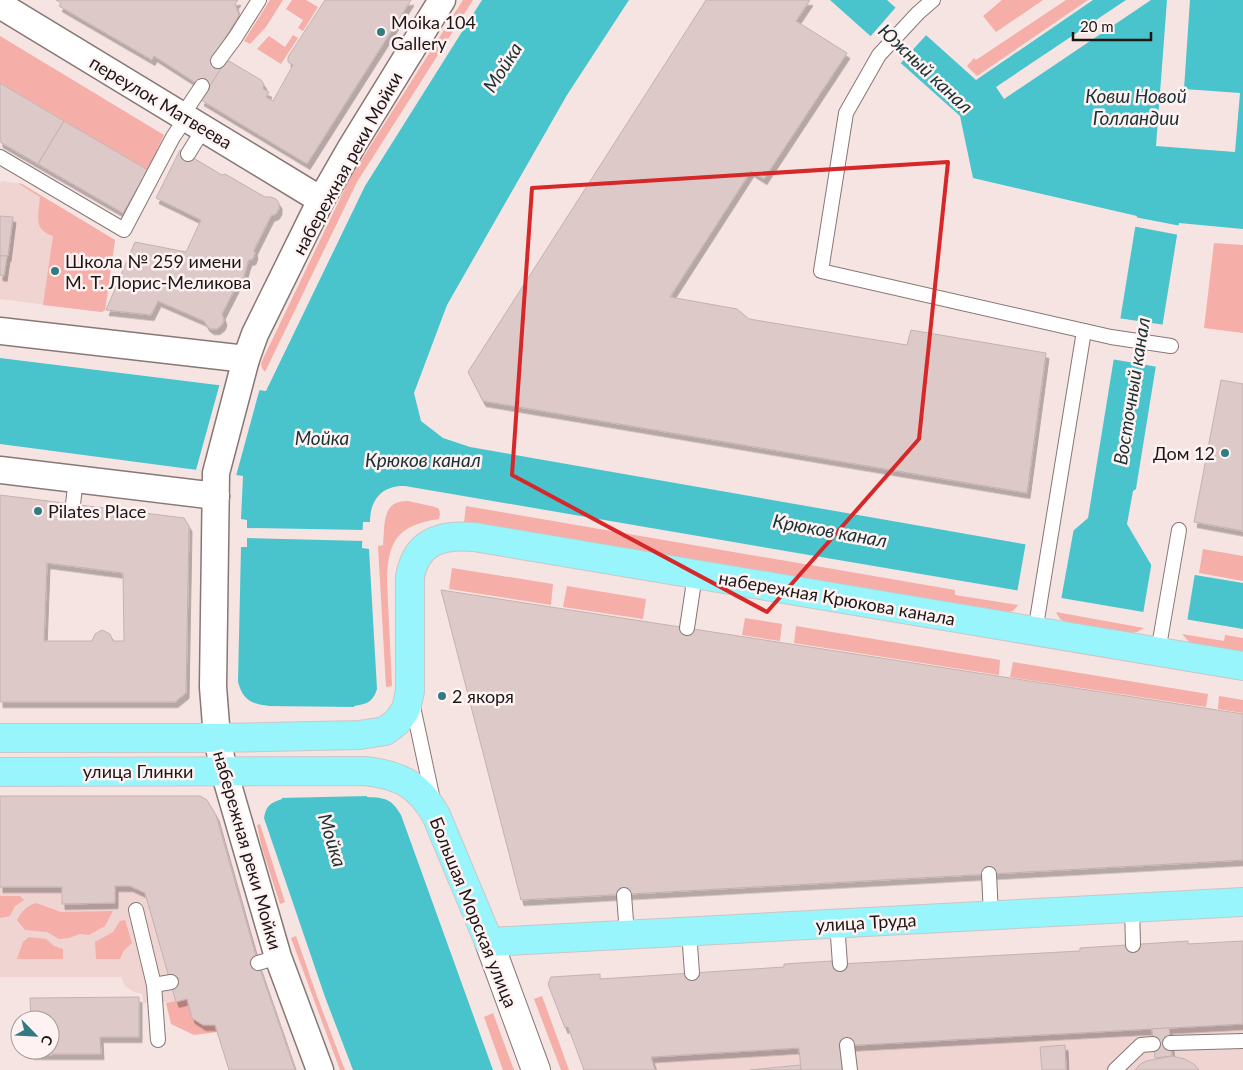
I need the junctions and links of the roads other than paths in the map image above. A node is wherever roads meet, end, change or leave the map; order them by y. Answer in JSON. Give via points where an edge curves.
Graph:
{"nodes":[{"id":1,"x":259,"y":0,"type":"edge"},
{"id":2,"x":442,"y":0,"type":"edge"},
{"id":3,"x":933,"y":0,"type":"edge"},
{"id":4,"x":0,"y":5,"type":"edge"},
{"id":5,"x":218,"y":61,"type":"dead end"},
{"id":6,"x":202,"y":86,"type":"dead end"},
{"id":7,"x":190,"y":120,"type":"junction"},
{"id":8,"x":188,"y":154,"type":"dead end"},
{"id":9,"x":0,"y":157,"type":"edge"},
{"id":10,"x":321,"y":200,"type":"junction"},
{"id":11,"x":0,"y":331,"type":"edge"},
{"id":12,"x":1084,"y":331,"type":"junction"},
{"id":13,"x":1171,"y":346,"type":"dead end"},
{"id":14,"x":246,"y":359,"type":"junction"},
{"id":15,"x":0,"y":470,"type":"edge"},
{"id":16,"x":216,"y":485,"type":"junction"},
{"id":17,"x":1179,"y":530,"type":"dead end"},
{"id":18,"x":695,"y":574,"type":"junction"},
{"id":19,"x":687,"y":628,"type":"dead end"},
{"id":20,"x":1034,"y":632,"type":"junction"},
{"id":21,"x":1158,"y":652,"type":"junction"},
{"id":22,"x":1243,"y":666,"type":"edge"},
{"id":23,"x":410,"y":691,"type":"junction"},
{"id":24,"x":0,"y":738,"type":"edge"},
{"id":25,"x":217,"y":738,"type":"junction"},
{"id":26,"x":224,"y":771,"type":"junction"},
{"id":27,"x":0,"y":772,"type":"edge"},
{"id":28,"x":376,"y":772,"type":"joint"},
{"id":29,"x":436,"y":815,"type":"junction"},
{"id":30,"x":989,"y":874,"type":"dead end"},
{"id":31,"x":624,"y":895,"type":"dead end"},
{"id":32,"x":1243,"y":902,"type":"edge"},
{"id":33,"x":1132,"y":908,"type":"junction"},
{"id":34,"x":136,"y":910,"type":"dead end"},
{"id":35,"x":992,"y":915,"type":"junction"},
{"id":36,"x":837,"y":923,"type":"junction"},
{"id":37,"x":689,"y":931,"type":"junction"},
{"id":38,"x":627,"y":934,"type":"junction"},
{"id":39,"x":489,"y":942,"type":"junction"},
{"id":40,"x":1134,"y":945,"type":"dead end"},
{"id":41,"x":840,"y":964,"type":"dead end"},
{"id":42,"x":692,"y":973,"type":"dead end"},
{"id":43,"x":171,"y":982,"type":"dead end"},
{"id":44,"x":154,"y":984,"type":"junction"},
{"id":45,"x":158,"y":1040,"type":"dead end"},
{"id":46,"x":1243,"y":1041,"type":"edge"},
{"id":47,"x":1170,"y":1043,"type":"dead end"},
{"id":48,"x":1154,"y":1044,"type":"dead end"},
{"id":49,"x":847,"y":1045,"type":"dead end"},
{"id":50,"x":320,"y":1070,"type":"edge"},
{"id":51,"x":536,"y":1070,"type":"edge"},
{"id":52,"x":850,"y":1070,"type":"edge"},
{"id":53,"x":1115,"y":1070,"type":"edge"}],
"edges":[{"from":1,"to":5,"type":"lane"},
{"from":2,"to":10,"type":"street","name":"набережная реки Мойки"},
{"from":3,"to":12,"type":"lane","via":[[879,55],[846,113],[821,271]]},
{"from":4,"to":7,"type":"street","name":"переулок Матвеева"},
{"from":6,"to":7,"type":"lane"},
{"from":7,"to":8,"type":"lane"},
{"from":7,"to":9,"type":"lane","via":[[173,136],[124,230]]},
{"from":7,"to":10,"type":"street","name":"переулок Матвеева"},
{"from":10,"to":14,"type":"street","name":"набережная реки Мойки","via":[[255,334]]},
{"from":11,"to":14,"type":"street"},
{"from":12,"to":13,"type":"lane"},
{"from":12,"to":20,"type":"lane"},
{"from":14,"to":16,"type":"street","name":"набережная реки Мойки"},
{"from":15,"to":16,"type":"street","via":[[75,492]]},
{"from":16,"to":25,"type":"street","name":"набережная реки Мойки","via":[[213,687]]},
{"from":17,"to":21,"type":"lane"},
{"from":18,"to":19,"type":"lane"},
{"from":18,"to":20,"type":"main road","name":"набережная Крюкова канала"},
{"from":18,"to":23,"type":"main road","name":"набережная Крюкова канала","via":[[462,536],[444,537],[431,543],[416,558],[410,577]]},
{"from":20,"to":21,"type":"main road","name":"набережная Крюкова канала"},
{"from":21,"to":22,"type":"main road","name":"набережная Крюкова канала"},
{"from":23,"to":25,"type":"main road","name":"улица Глинки","via":[[406,709],[385,731],[360,735]]},
{"from":23,"to":29,"type":"lane"},
{"from":24,"to":25,"type":"main road","name":"улица Глинки"},
{"from":25,"to":26,"type":"street","name":"набережная реки Мойки"},
{"from":26,"to":27,"type":"main road","name":"улица Глинки"},
{"from":26,"to":28,"type":"main road","name":"улица Глинки"},
{"from":26,"to":50,"type":"street","name":"набережная реки Мойки","via":[[268,960]]},
{"from":28,"to":29,"type":"main road","name":"Большая Морская улица","via":[[402,780],[417,790]]},
{"from":29,"to":39,"type":"main road","name":"Большая Морская улица"},
{"from":30,"to":35,"type":"lane"},
{"from":31,"to":38,"type":"lane"},
{"from":32,"to":33,"type":"main road","name":"улица Труда"},
{"from":33,"to":35,"type":"main road","name":"улица Труда"},
{"from":33,"to":40,"type":"lane"},
{"from":34,"to":44,"type":"lane"},
{"from":35,"to":36,"type":"main road","name":"улица Труда"},
{"from":36,"to":37,"type":"main road","name":"улица Труда"},
{"from":36,"to":41,"type":"lane"},
{"from":37,"to":38,"type":"main road","name":"улица Труда"},
{"from":37,"to":42,"type":"lane"},
{"from":38,"to":39,"type":"main road","name":"улица Труда"},
{"from":39,"to":51,"type":"street","name":"Большая Морская улица"},
{"from":43,"to":44,"type":"lane"},
{"from":44,"to":45,"type":"lane"},
{"from":46,"to":47,"type":"lane"},
{"from":48,"to":53,"type":"lane","via":[[1141,1045]]},
{"from":49,"to":52,"type":"lane"}]}
